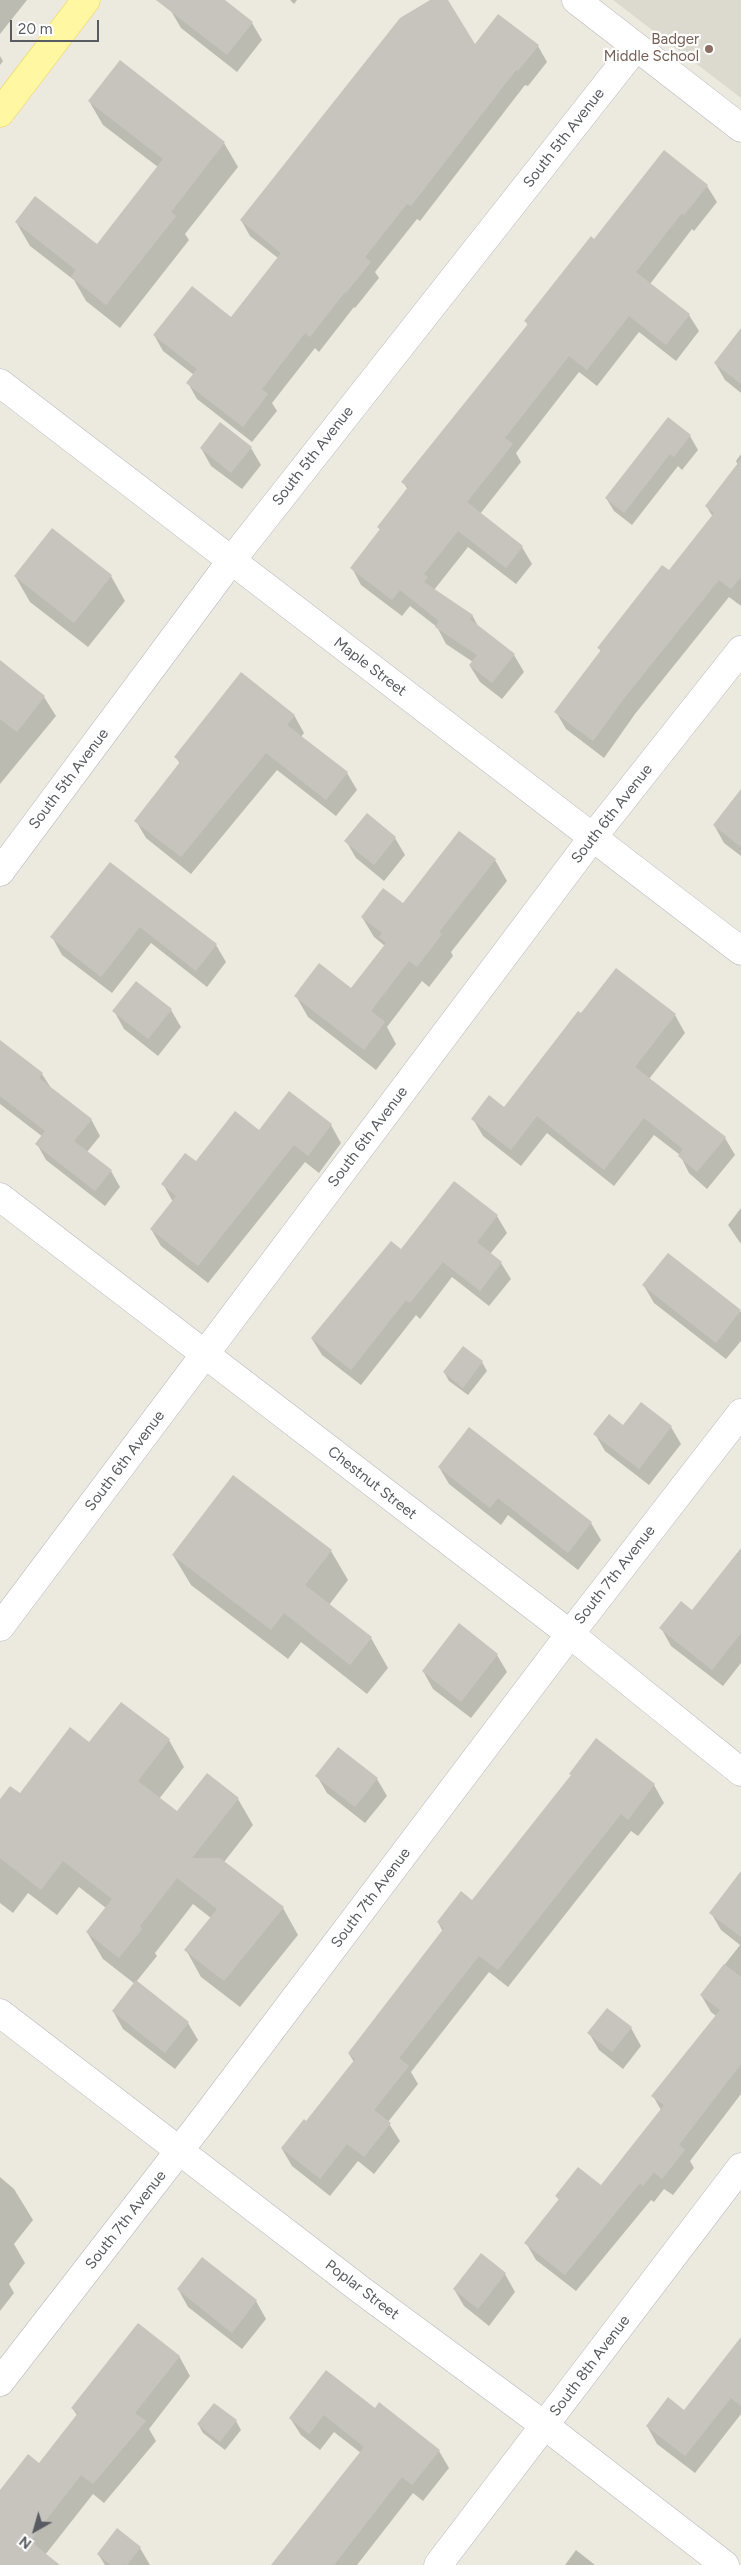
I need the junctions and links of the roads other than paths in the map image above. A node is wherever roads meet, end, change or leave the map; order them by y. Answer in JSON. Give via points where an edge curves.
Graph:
{"nodes":[{"id":1,"x":86,"y":0,"type":"edge"},
{"id":2,"x":576,"y":0,"type":"edge"},
{"id":3,"x":636,"y":46,"type":"junction"},
{"id":4,"x":0,"y":114,"type":"edge"},
{"id":5,"x":741,"y":128,"type":"edge"},
{"id":6,"x":0,"y":383,"type":"edge"},
{"id":7,"x":231,"y":561,"type":"junction"},
{"id":8,"x":741,"y":650,"type":"edge"},
{"id":9,"x":593,"y":837,"type":"junction"},
{"id":10,"x":0,"y":872,"type":"edge"},
{"id":11,"x":741,"y":951,"type":"edge"},
{"id":12,"x":0,"y":1197,"type":"edge"},
{"id":13,"x":206,"y":1355,"type":"junction"},
{"id":14,"x":741,"y":1413,"type":"edge"},
{"id":15,"x":0,"y":1627,"type":"edge"},
{"id":16,"x":570,"y":1634,"type":"junction"},
{"id":17,"x":741,"y":1772,"type":"edge"},
{"id":18,"x":0,"y":2013,"type":"edge"},
{"id":19,"x":180,"y":2150,"type":"junction"},
{"id":20,"x":741,"y":2166,"type":"edge"},
{"id":21,"x":0,"y":2382,"type":"edge"},
{"id":22,"x":544,"y":2425,"type":"junction"},
{"id":23,"x":438,"y":2565,"type":"edge"},
{"id":24,"x":725,"y":2565,"type":"edge"}],
"edges":[{"from":1,"to":4,"type":"main road"},
{"from":2,"to":3,"type":"street"},
{"from":3,"to":5,"type":"street"},
{"from":3,"to":7,"type":"street","name":"South 5th Avenue"},
{"from":6,"to":7,"type":"street","name":"Maple Street"},
{"from":7,"to":9,"type":"street","name":"Maple Street"},
{"from":7,"to":10,"type":"street","name":"South 5th Avenue"},
{"from":8,"to":9,"type":"street","name":"South 6th Avenue"},
{"from":9,"to":11,"type":"street","name":"Maple Street"},
{"from":9,"to":13,"type":"street","name":"South 6th Avenue"},
{"from":12,"to":13,"type":"street","name":"Chestnut Street"},
{"from":13,"to":15,"type":"street","name":"South 6th Avenue"},
{"from":13,"to":16,"type":"street","name":"Chestnut Street"},
{"from":14,"to":16,"type":"street","name":"South 7th Avenue"},
{"from":16,"to":17,"type":"street","name":"Chestnut Street"},
{"from":16,"to":19,"type":"street","name":"South 7th Avenue"},
{"from":18,"to":19,"type":"street","name":"Poplar Street"},
{"from":19,"to":21,"type":"street","name":"South 7th Avenue"},
{"from":19,"to":22,"type":"street","name":"Poplar Street","via":[[361,2290]]},
{"from":20,"to":22,"type":"street","name":"South 8th Avenue"},
{"from":22,"to":23,"type":"street","name":"South 8th Avenue"},
{"from":22,"to":24,"type":"street","name":"Poplar Street"}]}
